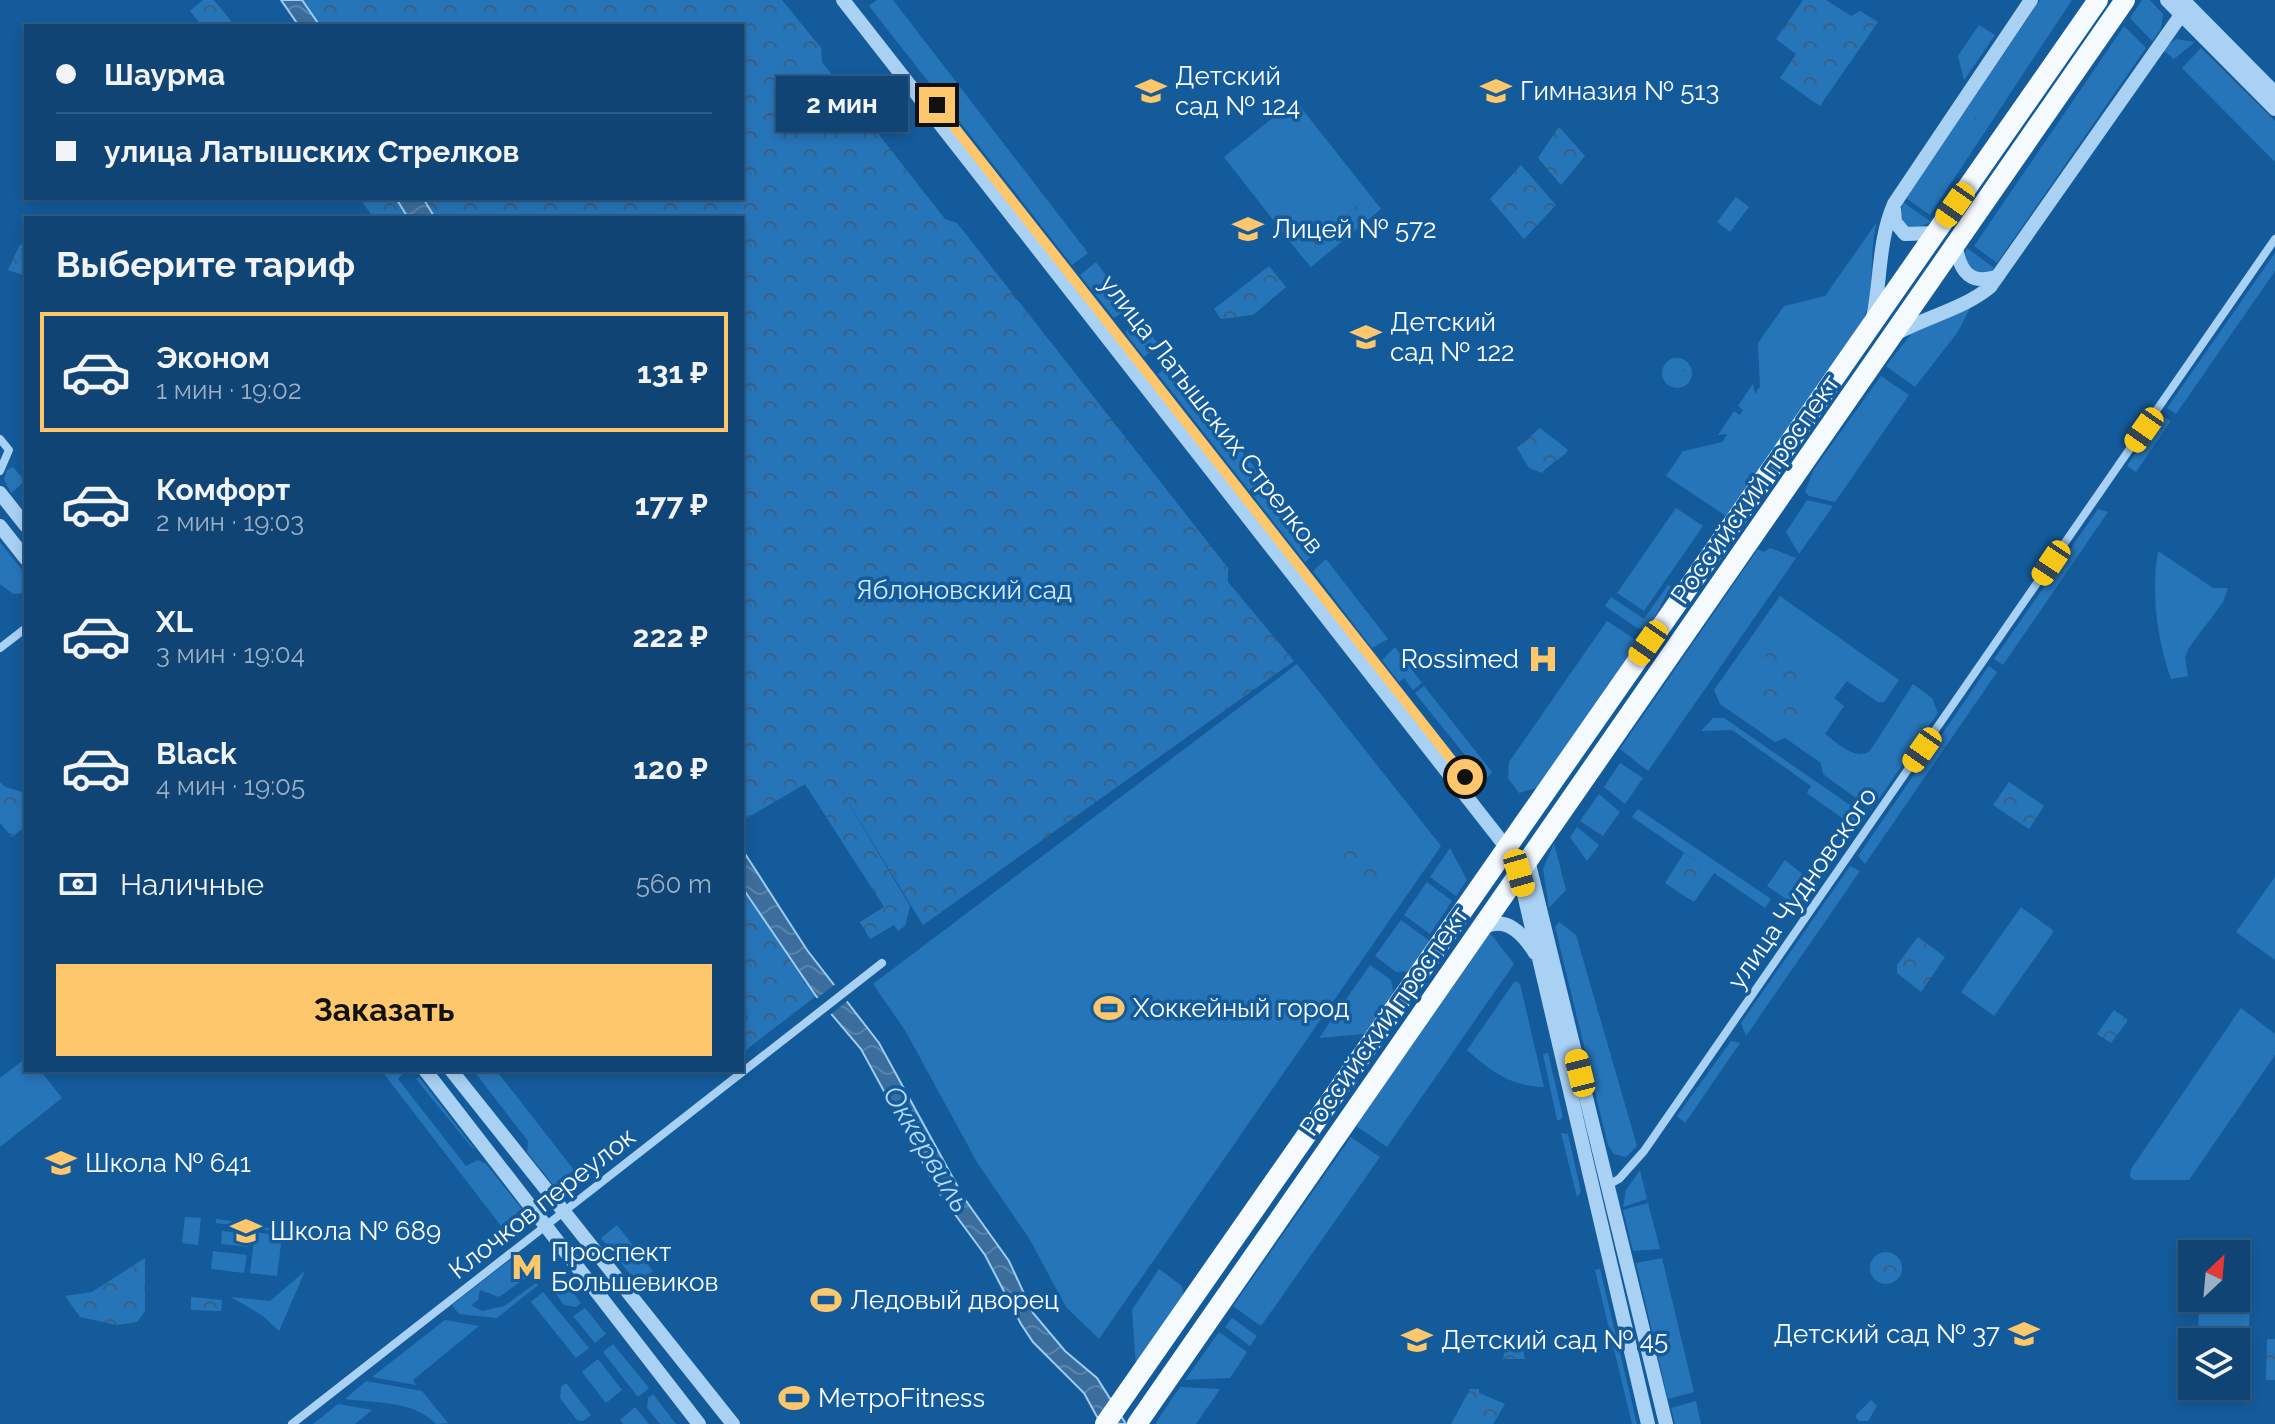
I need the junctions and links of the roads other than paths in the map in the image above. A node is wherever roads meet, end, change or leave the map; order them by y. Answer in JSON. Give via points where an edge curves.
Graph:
{"nodes":[{"id":1,"x":843,"y":0,"type":"edge"},
{"id":2,"x":854,"y":0,"type":"edge"},
{"id":3,"x":2031,"y":0,"type":"edge"},
{"id":4,"x":2098,"y":0,"type":"edge"},
{"id":5,"x":2125,"y":0,"type":"edge"},
{"id":6,"x":2167,"y":0,"type":"edge"},
{"id":7,"x":2183,"y":6,"type":"edge"},
{"id":8,"x":2236,"y":62,"type":"junction"},
{"id":9,"x":2275,"y":93,"type":"edge"},
{"id":10,"x":2275,"y":109,"type":"edge"},
{"id":11,"x":1894,"y":204,"type":"junction"},
{"id":12,"x":1940,"y":227,"type":"junction"},
{"id":13,"x":2275,"y":239,"type":"edge"},
{"id":14,"x":1960,"y":240,"type":"junction"},
{"id":15,"x":1998,"y":276,"type":"junction"},
{"id":16,"x":1872,"y":321,"type":"junction"},
{"id":17,"x":1893,"y":335,"type":"junction"},
{"id":18,"x":0,"y":439,"type":"edge"},
{"id":19,"x":0,"y":471,"type":"edge"},
{"id":20,"x":0,"y":493,"type":"edge"},
{"id":21,"x":24,"y":523,"type":"edge"},
{"id":22,"x":0,"y":526,"type":"edge"},
{"id":23,"x":24,"y":556,"type":"edge"},
{"id":24,"x":24,"y":630,"type":"edge"},
{"id":25,"x":0,"y":648,"type":"edge"},
{"id":26,"x":1509,"y":843,"type":"junction"},
{"id":27,"x":1523,"y":866,"type":"junction"},
{"id":28,"x":1479,"y":930,"type":"junction"},
{"id":29,"x":1540,"y":961,"type":"junction"},
{"id":30,"x":882,"y":963,"type":"dead end"},
{"id":31,"x":744,"y":1070,"type":"edge"},
{"id":32,"x":427,"y":1072,"type":"edge"},
{"id":33,"x":453,"y":1072,"type":"edge"},
{"id":34,"x":742,"y":1072,"type":"edge"},
{"id":35,"x":1601,"y":1187,"type":"junction"},
{"id":36,"x":564,"y":1211,"type":"junction"},
{"id":37,"x":545,"y":1225,"type":"junction"},
{"id":38,"x":1138,"y":1423,"type":"edge"},
{"id":39,"x":292,"y":1424,"type":"edge"},
{"id":40,"x":699,"y":1424,"type":"edge"},
{"id":41,"x":733,"y":1424,"type":"edge"},
{"id":42,"x":1105,"y":1424,"type":"edge"},
{"id":43,"x":1648,"y":1424,"type":"edge"},
{"id":44,"x":1666,"y":1424,"type":"edge"}],
"edges":[{"from":1,"to":26,"type":"street","name":"улица Латышских Стрелков"},
{"from":2,"to":26,"type":"street","name":"улица Латышских Стрелков"},
{"from":3,"to":11,"type":"street","name":"Российский проспект"},
{"from":4,"to":12,"type":"main road","name":"Российский проспект"},
{"from":5,"to":14,"type":"main road","name":"Российский проспект"},
{"from":6,"to":7,"type":"street"},
{"from":7,"to":8,"type":"street"},
{"from":7,"to":15,"type":"street","name":"Российский проспект"},
{"from":8,"to":9,"type":"street"},
{"from":8,"to":10,"type":"street"},
{"from":11,"to":12,"type":"street","via":[[1895,222],[1905,234]]},
{"from":11,"to":16,"type":"street","name":"Российский проспект","via":[[1882,239]]},
{"from":12,"to":16,"type":"main road","name":"Российский проспект"},
{"from":13,"to":35,"type":"street","name":"улица Чудновского","via":[[1644,1151],[1619,1179]]},
{"from":14,"to":15,"type":"street","via":[[1966,275],[1981,280]]},
{"from":14,"to":17,"type":"main road","name":"Российский проспект"},
{"from":15,"to":17,"type":"street","name":"Российский проспект","via":[[1978,297]]},
{"from":16,"to":26,"type":"main road","name":"Российский проспект"},
{"from":17,"to":27,"type":"main road","name":"Российский проспект"},
{"from":18,"to":19,"type":"street","via":[[9,450]]},
{"from":20,"to":21,"type":"street"},
{"from":22,"to":23,"type":"street"},
{"from":24,"to":25,"type":"street"},
{"from":26,"to":27,"type":"main road","name":"улица Латышских Стрелков"},
{"from":26,"to":42,"type":"main road","name":"Российский проспект"},
{"from":27,"to":28,"type":"main road","name":"Российский проспект"},
{"from":27,"to":29,"type":"street"},
{"from":27,"to":35,"type":"street"},
{"from":28,"to":29,"type":"street","via":[[1493,922],[1513,928]]},
{"from":28,"to":38,"type":"main road","name":"Российский проспект"},
{"from":29,"to":35,"type":"street"},
{"from":30,"to":31,"type":"street","name":"Клочков переулок"},
{"from":32,"to":37,"type":"street"},
{"from":33,"to":36,"type":"street"},
{"from":34,"to":36,"type":"street","name":"Клочков переулок"},
{"from":35,"to":43,"type":"street"},
{"from":35,"to":44,"type":"street"},
{"from":36,"to":37,"type":"street","name":"Клочков переулок"},
{"from":36,"to":41,"type":"street"},
{"from":37,"to":39,"type":"street","name":"Клочков переулок"},
{"from":37,"to":40,"type":"street"}]}
